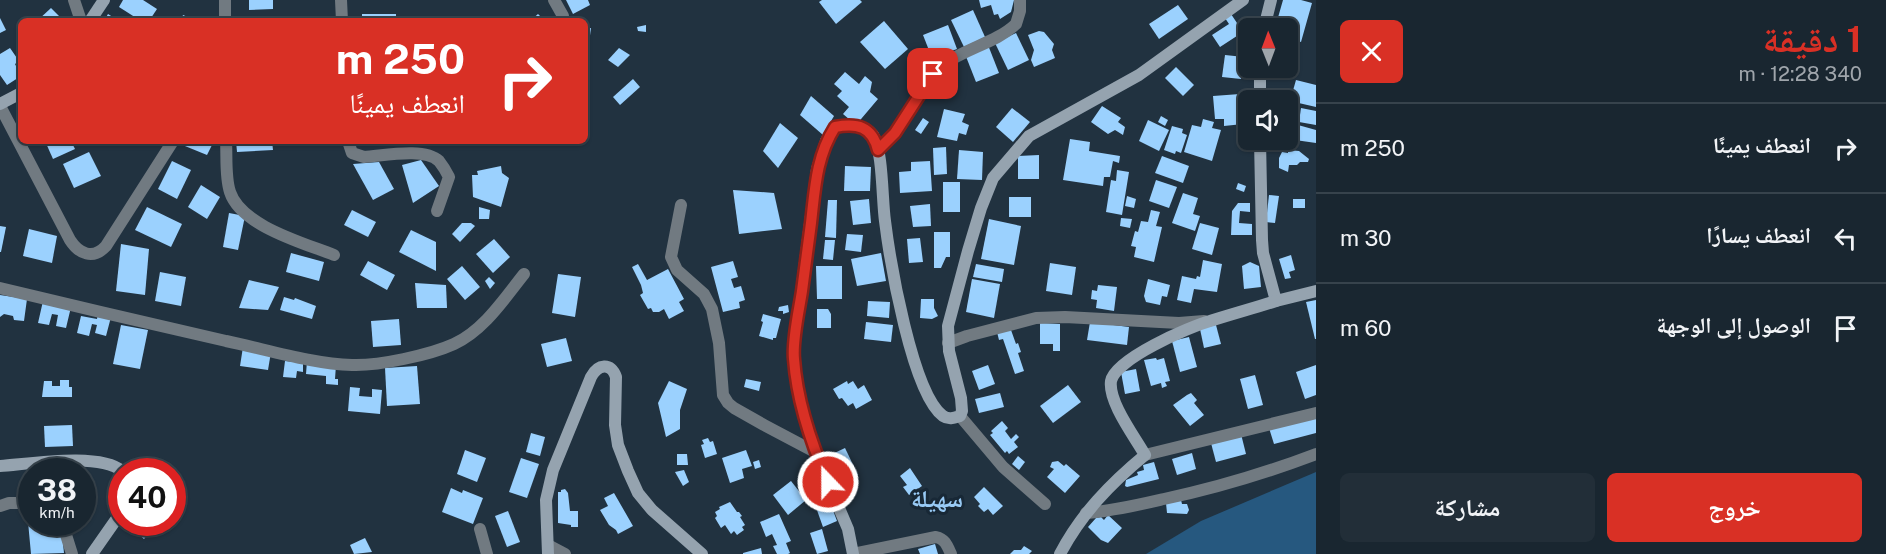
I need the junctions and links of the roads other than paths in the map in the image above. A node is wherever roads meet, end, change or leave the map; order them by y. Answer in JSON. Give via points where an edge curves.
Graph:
{"nodes":[{"id":1,"x":74,"y":0,"type":"edge"},
{"id":2,"x":104,"y":0,"type":"edge"},
{"id":3,"x":225,"y":0,"type":"edge"},
{"id":4,"x":341,"y":0,"type":"edge"},
{"id":5,"x":554,"y":0,"type":"edge"},
{"id":6,"x":1020,"y":0,"type":"edge"},
{"id":7,"x":1243,"y":0,"type":"edge"},
{"id":8,"x":1271,"y":0,"type":"edge"},
{"id":9,"x":563,"y":16,"type":"dead end"},
{"id":10,"x":80,"y":18,"type":"edge"},
{"id":11,"x":92,"y":18,"type":"edge"},
{"id":12,"x":225,"y":18,"type":"edge"},
{"id":13,"x":342,"y":18,"type":"edge"},
{"id":14,"x":1266,"y":18,"type":"edge"},
{"id":15,"x":18,"y":95,"type":"edge"},
{"id":16,"x":0,"y":105,"type":"edge"},
{"id":17,"x":18,"y":140,"type":"edge"},
{"id":18,"x":20,"y":144,"type":"edge"},
{"id":19,"x":171,"y":144,"type":"edge"},
{"id":20,"x":226,"y":144,"type":"edge"},
{"id":21,"x":349,"y":144,"type":"edge"},
{"id":22,"x":878,"y":150,"type":"junction"},
{"id":23,"x":1260,"y":150,"type":"edge"},
{"id":24,"x":681,"y":205,"type":"dead end"},
{"id":25,"x":437,"y":211,"type":"dead end"},
{"id":26,"x":334,"y":255,"type":"dead end"},
{"id":27,"x":524,"y":274,"type":"dead end"},
{"id":28,"x":0,"y":288,"type":"edge"},
{"id":29,"x":1316,"y":291,"type":"edge"},
{"id":30,"x":1276,"y":301,"type":"junction"},
{"id":31,"x":1210,"y":321,"type":"junction"},
{"id":32,"x":948,"y":343,"type":"junction"},
{"id":33,"x":1316,"y":413,"type":"edge"},
{"id":34,"x":960,"y":416,"type":"junction"},
{"id":35,"x":815,"y":452,"type":"junction"},
{"id":36,"x":1316,"y":454,"type":"edge"},
{"id":37,"x":1145,"y":455,"type":"junction"},
{"id":38,"x":108,"y":463,"type":"edge"},
{"id":39,"x":0,"y":466,"type":"edge"},
{"id":40,"x":18,"y":503,"type":"edge"},
{"id":41,"x":1045,"y":504,"type":"dead end"},
{"id":42,"x":0,"y":506,"type":"edge"},
{"id":43,"x":1086,"y":513,"type":"junction"},
{"id":44,"x":480,"y":529,"type":"dead end"},
{"id":45,"x":108,"y":531,"type":"edge"},
{"id":46,"x":66,"y":536,"type":"edge"},
{"id":47,"x":548,"y":549,"type":"edge"},
{"id":48,"x":72,"y":554,"type":"edge"},
{"id":49,"x":92,"y":554,"type":"edge"},
{"id":50,"x":488,"y":554,"type":"edge"},
{"id":51,"x":565,"y":554,"type":"edge"},
{"id":52,"x":702,"y":554,"type":"edge"},
{"id":53,"x":853,"y":554,"type":"edge"},
{"id":54,"x":951,"y":554,"type":"edge"},
{"id":55,"x":1060,"y":554,"type":"edge"}],
"edges":[{"from":1,"to":10,"type":"street"},
{"from":2,"to":11,"type":"street"},
{"from":3,"to":12,"type":"street"},
{"from":4,"to":13,"type":"street"},
{"from":5,"to":9,"type":"street"},
{"from":6,"to":22,"type":"street","via":[[1016,24],[958,55],[933,74],[895,133]]},
{"from":7,"to":32,"type":"street","via":[[1138,75],[1029,136],[1003,164],[981,208],[950,314]]},
{"from":8,"to":14,"type":"street"},
{"from":15,"to":16,"type":"street"},
{"from":16,"to":17,"type":"street"},
{"from":18,"to":19,"type":"street","via":[[70,240],[79,250],[96,254],[106,246]]},
{"from":20,"to":26,"type":"street","via":[[229,191],[240,208],[265,227]]},
{"from":21,"to":25,"type":"street","via":[[352,153],[364,157],[419,153],[437,160],[449,177]]},
{"from":22,"to":34,"type":"street","via":[[885,222],[910,348],[937,410],[949,419]]},
{"from":22,"to":35,"type":"street","via":[[869,131],[848,125],[835,127],[817,169],[793,355]]},
{"from":23,"to":30,"type":"street","via":[[1263,254]]},
{"from":24,"to":35,"type":"street","via":[[671,257],[677,270],[704,294],[712,309],[723,395],[741,412]]},
{"from":27,"to":28,"type":"street","via":[[486,321],[455,344],[430,353],[353,365],[287,354]]},
{"from":29,"to":30,"type":"street"},
{"from":30,"to":31,"type":"street"},
{"from":31,"to":32,"type":"street","via":[[1036,318]]},
{"from":31,"to":37,"type":"street","via":[[1152,346],[1118,369],[1111,380],[1115,402]]},
{"from":32,"to":34,"type":"street","via":[[962,398]]},
{"from":33,"to":37,"type":"street"},
{"from":34,"to":41,"type":"street","via":[[1003,467]]},
{"from":35,"to":53,"type":"street","via":[[848,529]]},
{"from":36,"to":43,"type":"street","via":[[1205,490],[1108,512]]},
{"from":37,"to":43,"type":"street","via":[[1106,489]]},
{"from":38,"to":39,"type":"street","via":[[63,461]]},
{"from":40,"to":42,"type":"street"},
{"from":43,"to":55,"type":"street"},
{"from":44,"to":50,"type":"street"},
{"from":45,"to":49,"type":"street"},
{"from":46,"to":48,"type":"street"},
{"from":47,"to":51,"type":"street"},
{"from":47,"to":52,"type":"street","via":[[546,501],[553,470],[591,377],[602,366],[611,368],[616,377],[618,445],[638,493]]},
{"from":53,"to":54,"type":"street","via":[[936,537],[942,538]]}]}
